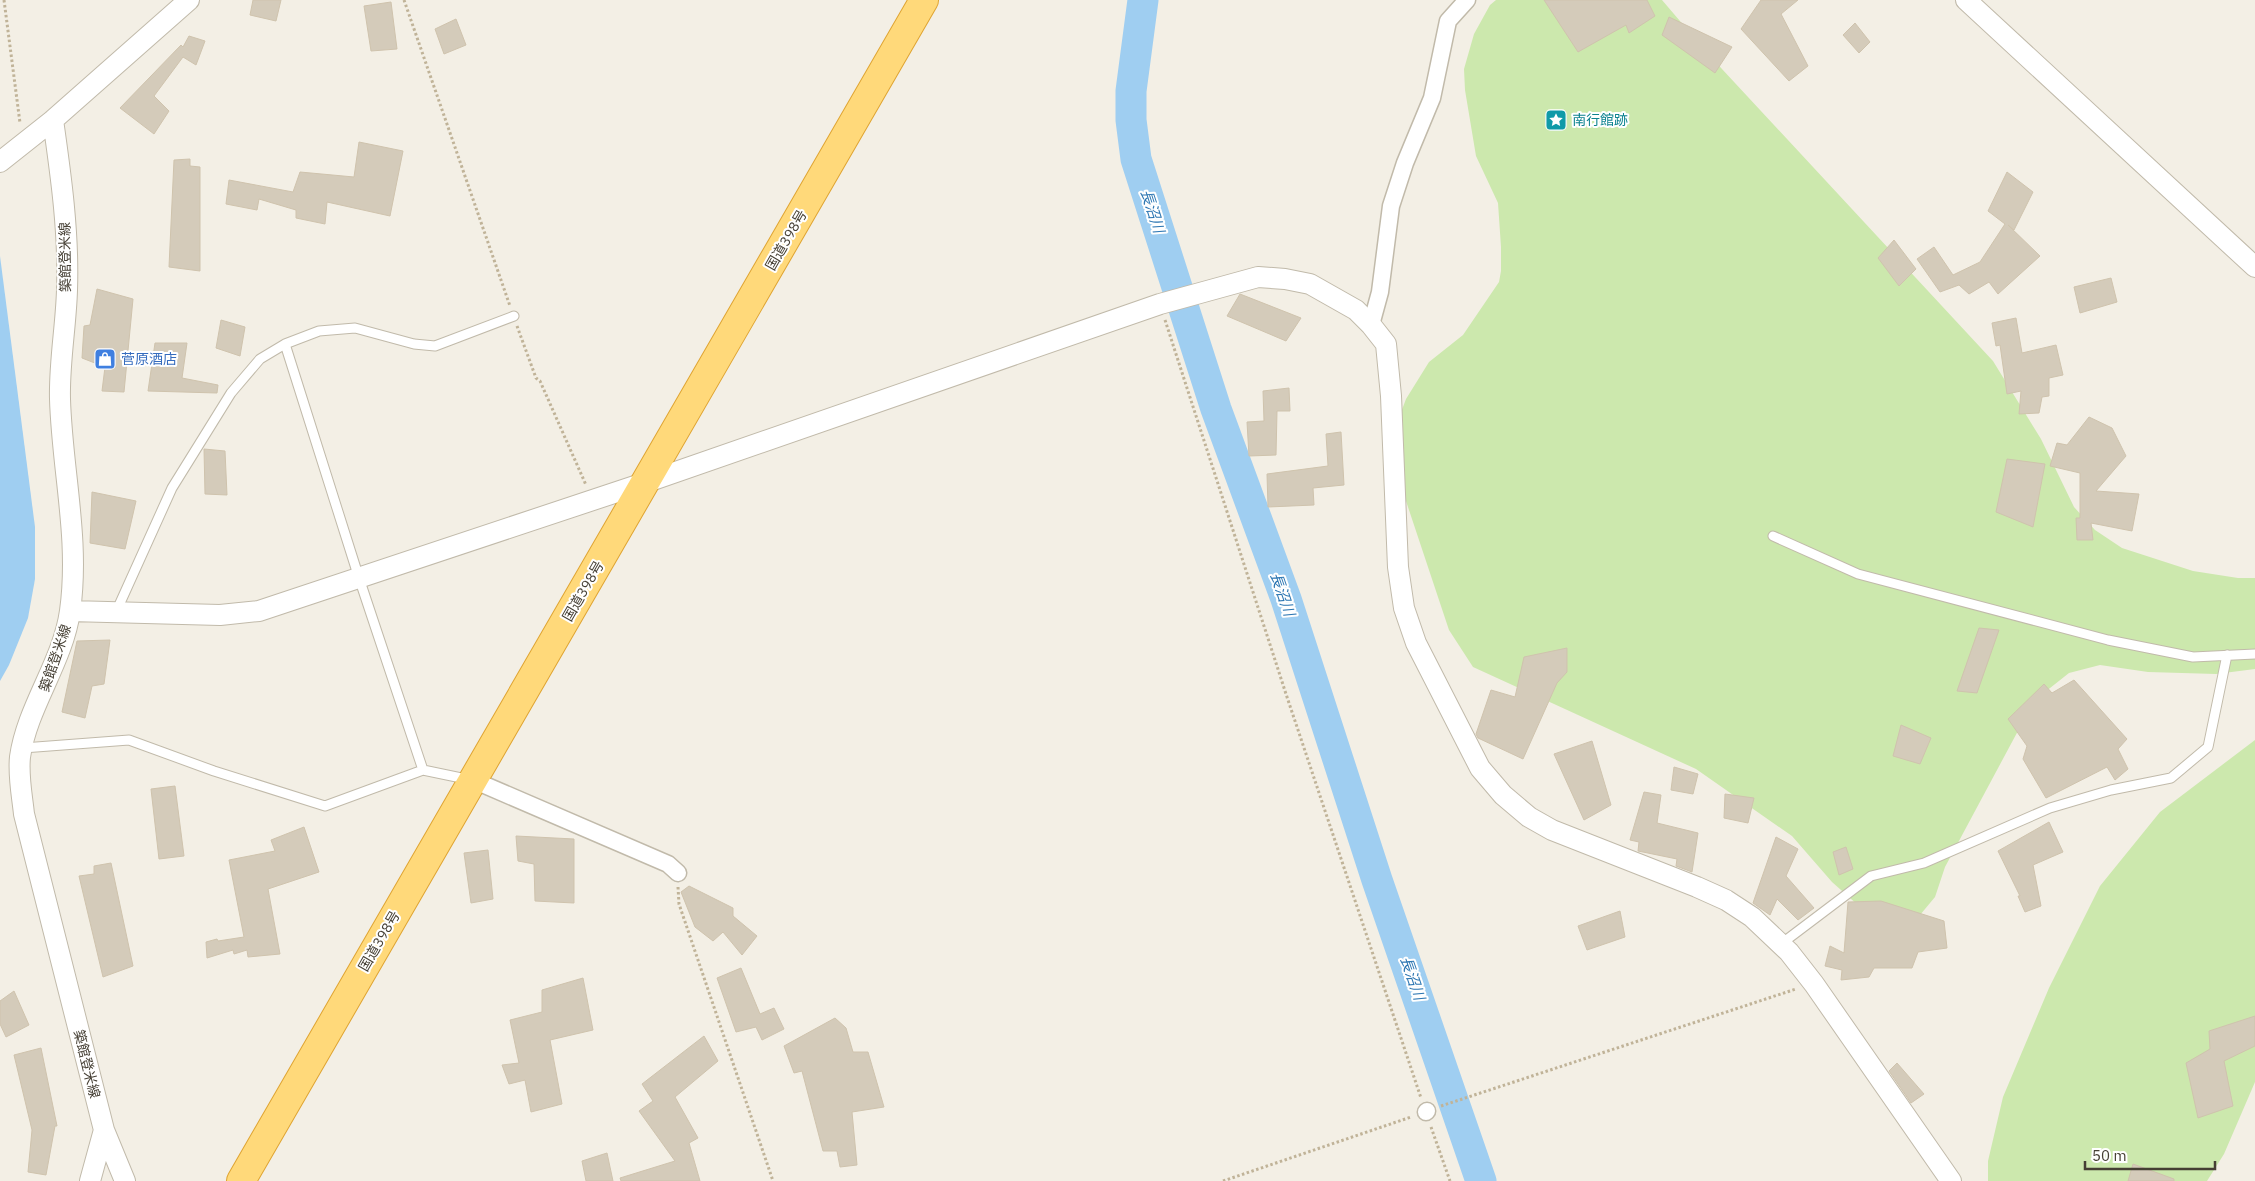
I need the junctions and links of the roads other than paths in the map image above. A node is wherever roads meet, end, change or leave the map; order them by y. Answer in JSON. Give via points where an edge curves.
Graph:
{"nodes":[{"id":1,"x":189,"y":0,"type":"edge"},
{"id":2,"x":924,"y":0,"type":"edge"},
{"id":3,"x":1467,"y":0,"type":"edge"},
{"id":4,"x":1966,"y":0,"type":"edge"},
{"id":5,"x":53,"y":120,"type":"junction"},
{"id":6,"x":0,"y":162,"type":"edge"},
{"id":7,"x":2255,"y":267,"type":"edge"},
{"id":8,"x":514,"y":316,"type":"road end"},
{"id":9,"x":1371,"y":325,"type":"junction"},
{"id":10,"x":285,"y":344,"type":"junction"},
{"id":11,"x":647,"y":482,"type":"junction"},
{"id":12,"x":1773,"y":536,"type":"dead end"},
{"id":13,"x":359,"y":578,"type":"junction"},
{"id":14,"x":70,"y":611,"type":"junction"},
{"id":15,"x":116,"y":612,"type":"junction"},
{"id":16,"x":2255,"y":654,"type":"edge"},
{"id":17,"x":2227,"y":655,"type":"junction"},
{"id":18,"x":23,"y":748,"type":"junction"},
{"id":19,"x":423,"y":770,"type":"junction"},
{"id":20,"x":473,"y":780,"type":"junction"},
{"id":21,"x":678,"y":873,"type":"road end"},
{"id":22,"x":1781,"y":944,"type":"junction"},
{"id":23,"x":104,"y":1130,"type":"junction"},
{"id":24,"x":90,"y":1181,"type":"edge"},
{"id":25,"x":125,"y":1181,"type":"edge"},
{"id":26,"x":241,"y":1181,"type":"edge"},
{"id":27,"x":1951,"y":1181,"type":"edge"}],
"edges":[{"from":1,"to":5,"type":"street"},
{"from":2,"to":11,"type":"highway","name":"国道398号"},
{"from":3,"to":9,"type":"street","via":[[1448,21],[1432,98],[1391,206],[1380,292]]},
{"from":4,"to":7,"type":"street"},
{"from":5,"to":6,"type":"street"},
{"from":5,"to":14,"type":"street","name":"築館登米線","via":[[65,220],[67,288],[60,397],[73,533]]},
{"from":8,"to":10,"type":"lane","via":[[435,346],[414,344],[355,328],[319,331]]},
{"from":9,"to":11,"type":"street","via":[[1356,310],[1310,284],[1258,278],[1160,304]]},
{"from":9,"to":22,"type":"street","via":[[1386,344],[1389,368],[1398,567],[1404,608],[1416,644],[1480,768],[1503,795],[1529,817],[1552,830],[1726,900],[1752,917]]},
{"from":10,"to":13,"type":"lane"},
{"from":10,"to":15,"type":"lane","via":[[260,359],[231,394],[172,488]]},
{"from":11,"to":13,"type":"street"},
{"from":11,"to":20,"type":"highway","name":"国道398号"},
{"from":12,"to":17,"type":"lane","via":[[1858,574],[2108,640],[2193,657]]},
{"from":13,"to":15,"type":"street","via":[[259,611],[220,615]]},
{"from":13,"to":19,"type":"lane"},
{"from":14,"to":15,"type":"street"},
{"from":14,"to":18,"type":"street","name":"築館登米線","via":[[65,635]]},
{"from":16,"to":17,"type":"lane"},
{"from":17,"to":22,"type":"lane","via":[[2208,747],[2171,778],[2111,790],[2050,808],[1924,863],[1871,876]]},
{"from":18,"to":19,"type":"lane","via":[[129,740],[325,806]]},
{"from":18,"to":23,"type":"street","name":"築館登米線","via":[[20,782],[24,814]]},
{"from":19,"to":20,"type":"lane"},
{"from":20,"to":21,"type":"street","via":[[668,864]]},
{"from":20,"to":26,"type":"highway","name":"国道398号"},
{"from":22,"to":27,"type":"street","via":[[1814,984]]},
{"from":23,"to":24,"type":"street"},
{"from":23,"to":25,"type":"street","name":"築館登米線"}]}
